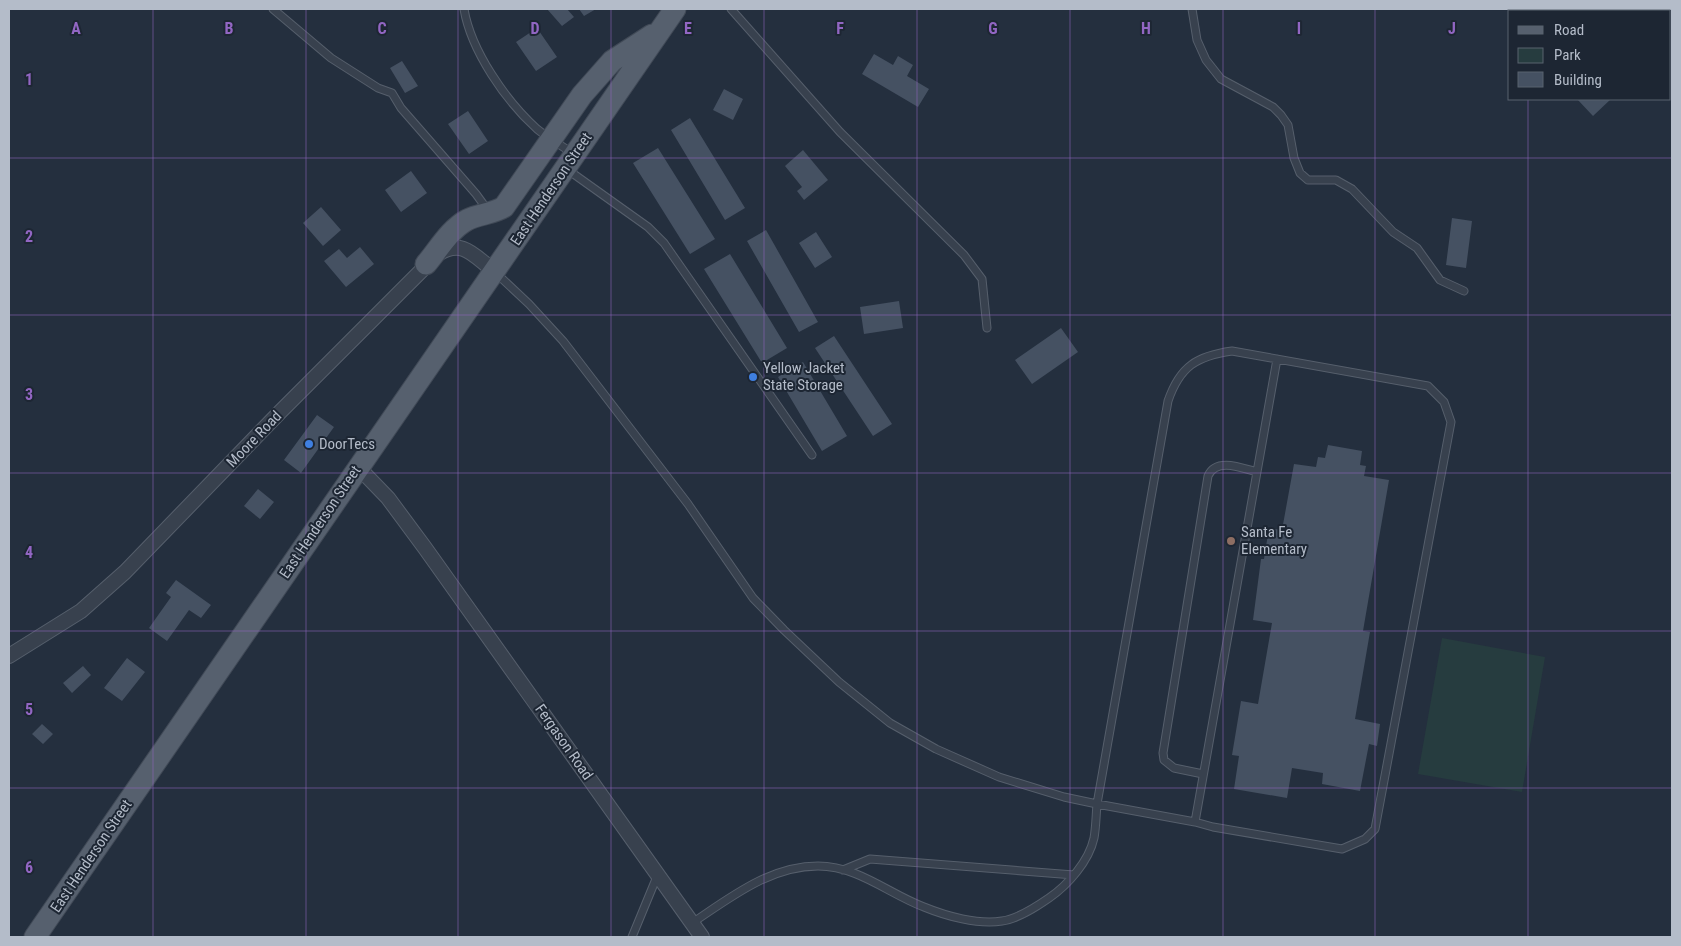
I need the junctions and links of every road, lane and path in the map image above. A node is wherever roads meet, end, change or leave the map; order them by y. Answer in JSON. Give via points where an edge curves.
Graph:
{"nodes":[{"id":1,"x":273,"y":9,"type":"edge"},
{"id":2,"x":464,"y":9,"type":"edge"},
{"id":3,"x":675,"y":9,"type":"edge"},
{"id":4,"x":731,"y":9,"type":"edge"},
{"id":5,"x":1192,"y":9,"type":"edge"},
{"id":6,"x":661,"y":29,"type":"junction"},
{"id":7,"x":552,"y":139,"type":"junction"},
{"id":8,"x":570,"y":161,"type":"junction"},
{"id":9,"x":486,"y":214,"type":"junction"},
{"id":10,"x":426,"y":264,"type":"junction"},
{"id":11,"x":494,"y":271,"type":"junction"},
{"id":12,"x":1464,"y":291,"type":"dead end"},
{"id":13,"x":987,"y":328,"type":"dead end"},
{"id":14,"x":1277,"y":359,"type":"junction"},
{"id":15,"x":812,"y":455,"type":"dead end"},
{"id":16,"x":358,"y":466,"type":"junction"},
{"id":17,"x":1257,"y":472,"type":"junction"},
{"id":18,"x":9,"y":656,"type":"edge"},
{"id":19,"x":1203,"y":774,"type":"junction"},
{"id":20,"x":1097,"y":804,"type":"junction"},
{"id":21,"x":1195,"y":822,"type":"junction"},
{"id":22,"x":844,"y":870,"type":"junction"},
{"id":23,"x":658,"y":873,"type":"junction"},
{"id":24,"x":1074,"y":875,"type":"junction"},
{"id":25,"x":692,"y":923,"type":"junction"},
{"id":26,"x":35,"y":937,"type":"edge"},
{"id":27,"x":632,"y":937,"type":"edge"},
{"id":28,"x":702,"y":937,"type":"edge"}],
"edges":[{"from":1,"to":9,"type":"lane","via":[[331,58],[378,88],[392,93],[401,108],[476,194]]},
{"from":2,"to":7,"type":"lane","via":[[474,42],[506,96]]},
{"from":3,"to":6,"type":"main road","name":"East Henderson Street"},
{"from":4,"to":13,"type":"lane","via":[[840,132],[964,255],[982,278]]},
{"from":5,"to":12,"type":"lane","via":[[1197,40],[1206,60],[1221,79],[1273,107],[1288,124],[1300,174],[1308,180],[1336,180],[1352,189],[1393,232],[1417,248],[1440,280]]},
{"from":6,"to":7,"type":"main road","via":[[612,61],[582,95]]},
{"from":6,"to":8,"type":"main road","name":"East Henderson Street"},
{"from":7,"to":8,"type":"lane"},
{"from":7,"to":9,"type":"main road","via":[[504,207]]},
{"from":8,"to":11,"type":"main road","name":"East Henderson Street"},
{"from":8,"to":15,"type":"lane","via":[[664,243]]},
{"from":9,"to":10,"type":"main road","via":[[465,221]]},
{"from":10,"to":11,"type":"street","name":"Moore Road","via":[[450,246],[461,247]]},
{"from":10,"to":18,"type":"street","name":"Moore Road","via":[[125,572],[82,610]]},
{"from":11,"to":16,"type":"main road","name":"East Henderson Street"},
{"from":11,"to":20,"type":"lane","via":[[563,341],[688,504],[753,598],[839,682],[890,723],[936,749],[999,777],[1064,798]]},
{"from":14,"to":17,"type":"lane"},
{"from":14,"to":20,"type":"lane","via":[[1232,351],[1204,356],[1181,373],[1173,386]]},
{"from":14,"to":21,"type":"lane","via":[[1428,386],[1444,402],[1451,422],[1375,829],[1365,839],[1342,849],[1213,828]]},
{"from":16,"to":23,"type":"street","name":"Fergason Road","via":[[388,498],[426,548]]},
{"from":16,"to":26,"type":"main road","name":"East Henderson Street"},
{"from":17,"to":19,"type":"lane"},
{"from":17,"to":19,"type":"lane","via":[[1221,466],[1215,467],[1208,476],[1163,753],[1164,760],[1174,768]]},
{"from":19,"to":21,"type":"lane"},
{"from":20,"to":21,"type":"lane"},
{"from":20,"to":24,"type":"lane","via":[[1094,839]]},
{"from":22,"to":24,"type":"lane","via":[[870,859]]},
{"from":22,"to":24,"type":"lane","via":[[924,907],[972,920],[1002,921],[1034,909]]},
{"from":22,"to":25,"type":"lane","via":[[819,866],[785,870],[750,884]]},
{"from":23,"to":25,"type":"street","name":"Fergason Road"},
{"from":23,"to":27,"type":"lane"},
{"from":25,"to":28,"type":"street","name":"Fergason Road"}]}
